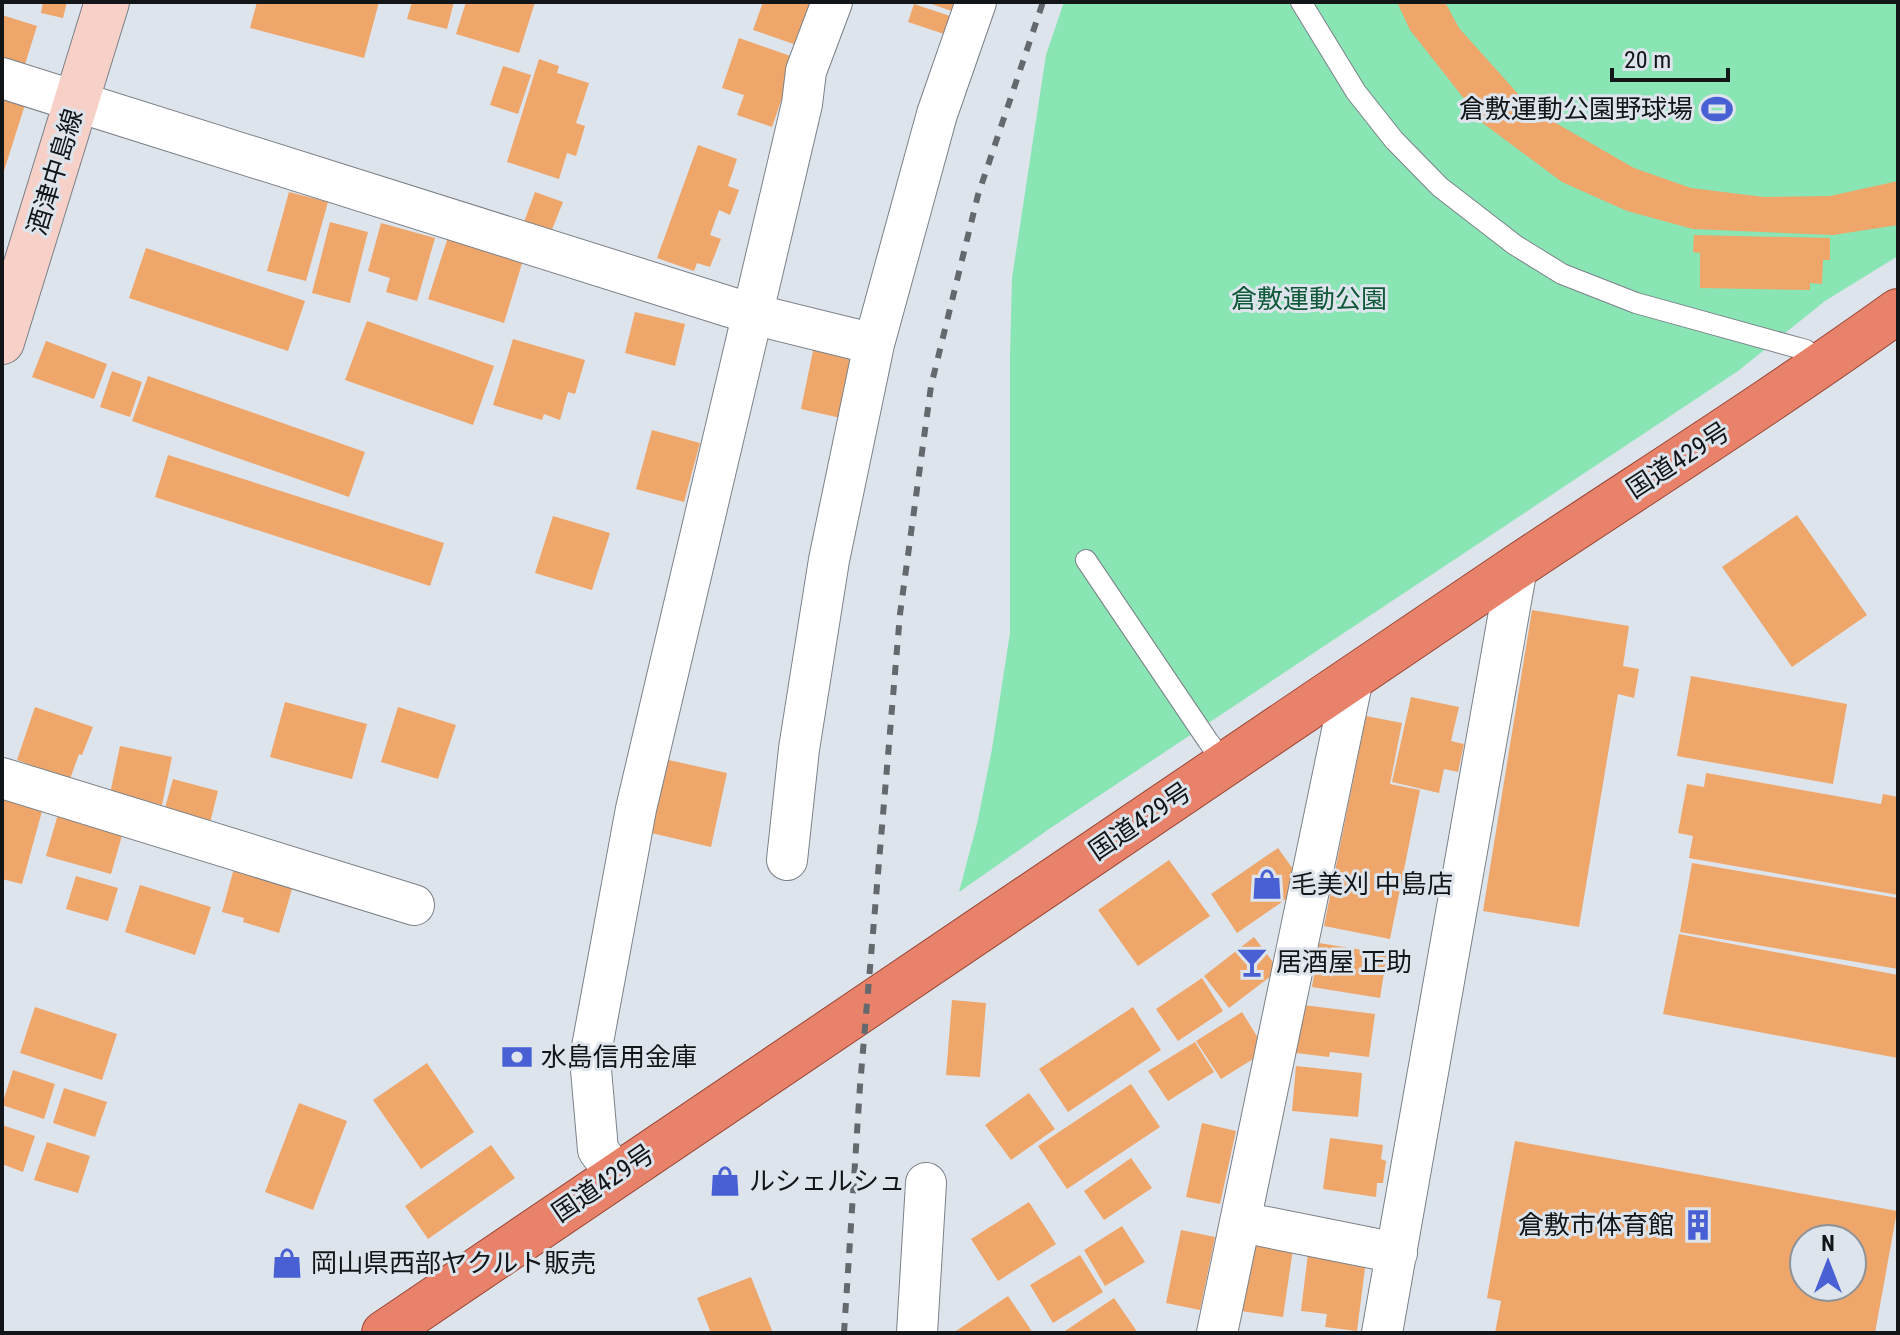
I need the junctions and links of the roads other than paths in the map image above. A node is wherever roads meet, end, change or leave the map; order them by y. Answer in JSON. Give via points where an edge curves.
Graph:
{"nodes":[{"id":1,"x":107,"y":2,"type":"edge"},
{"id":2,"x":832,"y":2,"type":"edge"},
{"id":3,"x":976,"y":2,"type":"edge"},
{"id":4,"x":1301,"y":2,"type":"edge"},
{"id":5,"x":2,"y":78,"type":"edge"},
{"id":6,"x":77,"y":102,"type":"junction"},
{"id":7,"x":1898,"y":311,"type":"edge"},
{"id":8,"x":752,"y":314,"type":"junction"},
{"id":9,"x":2,"y":342,"type":"edge"},
{"id":10,"x":874,"y":344,"type":"junction"},
{"id":11,"x":1820,"y":366,"type":"junction"},
{"id":12,"x":1086,"y":560,"type":"dead end"},
{"id":13,"x":1517,"y":567,"type":"junction"},
{"id":14,"x":1353,"y":678,"type":"junction"},
{"id":15,"x":1225,"y":764,"type":"junction"},
{"id":16,"x":2,"y":778,"type":"edge"},
{"id":17,"x":787,"y":860,"type":"dead end"},
{"id":18,"x":414,"y":905,"type":"dead end"},
{"id":19,"x":616,"y":1174,"type":"junction"},
{"id":20,"x":926,"y":1183,"type":"dead end"},
{"id":21,"x":1241,"y":1222,"type":"junction"},
{"id":22,"x":1397,"y":1253,"type":"junction"},
{"id":23,"x":384,"y":1333,"type":"edge"},
{"id":24,"x":917,"y":1333,"type":"edge"},
{"id":25,"x":1217,"y":1333,"type":"edge"},
{"id":26,"x":1382,"y":1333,"type":"edge"}],
"edges":[{"from":1,"to":6,"type":"main road","name":"酒津中島線"},
{"from":2,"to":8,"type":"street","via":[[806,71]]},
{"from":3,"to":10,"type":"street","via":[[937,114]]},
{"from":4,"to":11,"type":"lane","via":[[1356,92],[1394,140],[1440,187],[1515,245],[1562,274],[1636,303],[1806,350]]},
{"from":5,"to":6,"type":"street"},
{"from":6,"to":8,"type":"street"},
{"from":6,"to":9,"type":"main road","name":"酒津中島線"},
{"from":7,"to":11,"type":"highway","name":"国道429号"},
{"from":8,"to":10,"type":"street"},
{"from":8,"to":19,"type":"street","via":[[636,809],[590,1058],[598,1150]]},
{"from":10,"to":17,"type":"street","via":[[829,560]]},
{"from":11,"to":13,"type":"highway","name":"国道429号"},
{"from":12,"to":15,"type":"lane"},
{"from":13,"to":14,"type":"highway","name":"国道429号"},
{"from":13,"to":22,"type":"street"},
{"from":14,"to":15,"type":"highway","name":"国道429号"},
{"from":14,"to":21,"type":"street"},
{"from":15,"to":19,"type":"highway","name":"国道429号"},
{"from":16,"to":18,"type":"street"},
{"from":19,"to":23,"type":"highway","name":"国道429号"},
{"from":20,"to":24,"type":"street"},
{"from":21,"to":22,"type":"street"},
{"from":21,"to":25,"type":"street"},
{"from":22,"to":26,"type":"street"}]}
